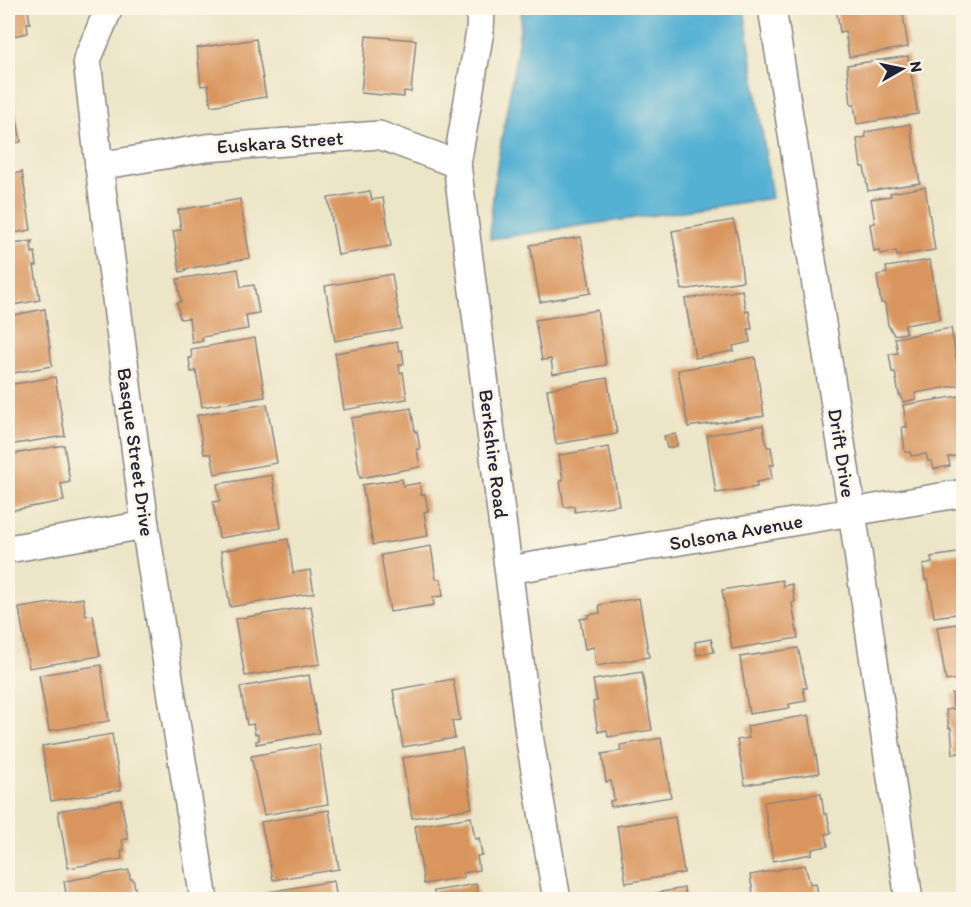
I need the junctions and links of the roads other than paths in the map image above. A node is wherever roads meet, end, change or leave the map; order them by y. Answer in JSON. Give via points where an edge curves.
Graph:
{"nodes":[{"id":1,"x":109,"y":8,"type":"edge"},
{"id":2,"x":482,"y":8,"type":"edge"},
{"id":3,"x":772,"y":8,"type":"edge"},
{"id":4,"x":457,"y":164,"type":"junction"},
{"id":5,"x":99,"y":166,"type":"junction"},
{"id":6,"x":963,"y":494,"type":"edge"},
{"id":7,"x":852,"y":512,"type":"junction"},
{"id":8,"x":146,"y":525,"type":"junction"},
{"id":9,"x":8,"y":549,"type":"edge"},
{"id":10,"x":509,"y":570,"type":"junction"},
{"id":11,"x":204,"y":900,"type":"edge"},
{"id":12,"x":556,"y":900,"type":"edge"},
{"id":13,"x":909,"y":900,"type":"edge"}],
"edges":[{"from":1,"to":5,"type":"street","name":"Basque Street Drive","via":[[87,60]]},
{"from":2,"to":4,"type":"street","name":"Berkshire Road"},
{"from":3,"to":7,"type":"street","name":"Drift Drive"},
{"from":4,"to":5,"type":"street","name":"Euskara Street","via":[[379,135],[206,148]]},
{"from":4,"to":10,"type":"street","name":"Berkshire Road"},
{"from":5,"to":8,"type":"street","name":"Basque Street Drive"},
{"from":6,"to":7,"type":"street","name":"Solsona Avenue"},
{"from":7,"to":10,"type":"street","name":"Solsona Avenue"},
{"from":7,"to":13,"type":"street","name":"Drift Drive"},
{"from":8,"to":9,"type":"street"},
{"from":8,"to":11,"type":"street","name":"Basque Street Drive"},
{"from":10,"to":12,"type":"street","name":"Berkshire Road","via":[[530,741]]}]}
